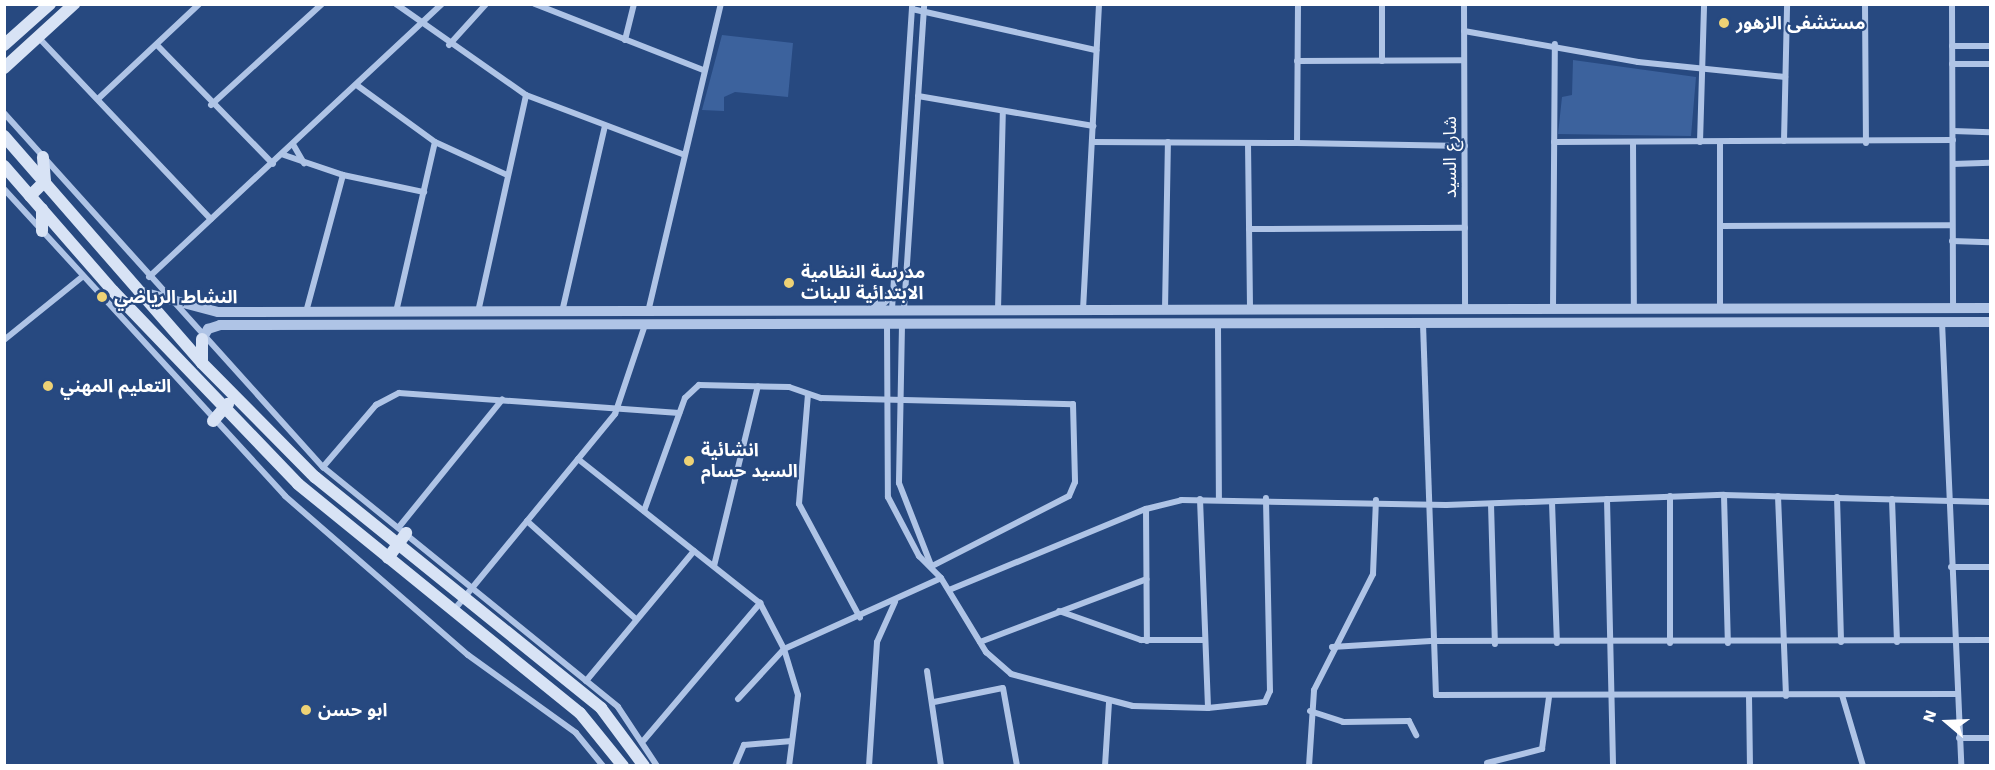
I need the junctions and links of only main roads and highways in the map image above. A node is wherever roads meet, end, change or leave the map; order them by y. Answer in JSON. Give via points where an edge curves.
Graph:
{"nodes":[{"id":1,"x":50,"y":4,"type":"edge"},
{"id":2,"x":74,"y":4,"type":"edge"},
{"id":3,"x":15,"y":35,"type":"junction"},
{"id":4,"x":4,"y":45,"type":"edge"},
{"id":5,"x":26,"y":48,"type":"junction"},
{"id":6,"x":4,"y":68,"type":"edge"},
{"id":7,"x":4,"y":136,"type":"edge"},
{"id":8,"x":43,"y":157,"type":"road end"},
{"id":9,"x":4,"y":166,"type":"edge"},
{"id":10,"x":45,"y":181,"type":"junction"},
{"id":11,"x":30,"y":196,"type":"junction"},
{"id":12,"x":42,"y":209,"type":"junction"},
{"id":13,"x":42,"y":231,"type":"road end"},
{"id":14,"x":128,"y":280,"type":"junction"},
{"id":15,"x":114,"y":291,"type":"junction"},
{"id":16,"x":202,"y":339,"type":"road end"},
{"id":17,"x":202,"y":363,"type":"junction"},
{"id":18,"x":235,"y":397,"type":"junction"},
{"id":19,"x":224,"y":409,"type":"junction"},
{"id":20,"x":213,"y":421,"type":"road end"},
{"id":21,"x":403,"y":530,"type":"road end"},
{"id":22,"x":398,"y":544,"type":"junction"},
{"id":23,"x":387,"y":558,"type":"junction"},
{"id":24,"x":564,"y":670,"type":"junction"},
{"id":25,"x":549,"y":688,"type":"junction"},
{"id":26,"x":623,"y":765,"type":"edge"},
{"id":27,"x":644,"y":765,"type":"edge"}],
"edges":[{"from":1,"to":3,"type":"main road"},
{"from":2,"to":5,"type":"main road"},
{"from":3,"to":4,"type":"main road"},
{"from":3,"to":5,"type":"main road"},
{"from":5,"to":6,"type":"main road"},
{"from":7,"to":10,"type":"main road"},
{"from":8,"to":10,"type":"main road"},
{"from":9,"to":11,"type":"main road"},
{"from":10,"to":11,"type":"main road"},
{"from":10,"to":14,"type":"main road"},
{"from":11,"to":12,"type":"main road"},
{"from":12,"to":13,"type":"main road"},
{"from":12,"to":15,"type":"main road"},
{"from":14,"to":15,"type":"main road"},
{"from":14,"to":17,"type":"main road"},
{"from":15,"to":19,"type":"main road"},
{"from":16,"to":17,"type":"main road"},
{"from":17,"to":18,"type":"main road"},
{"from":18,"to":19,"type":"main road"},
{"from":18,"to":22,"type":"main road","via":[[315,477]]},
{"from":19,"to":20,"type":"main road"},
{"from":19,"to":23,"type":"main road","via":[[298,484]]},
{"from":21,"to":22,"type":"main road"},
{"from":22,"to":23,"type":"main road"},
{"from":22,"to":24,"type":"main road","via":[[467,592]]},
{"from":23,"to":25,"type":"main road"},
{"from":24,"to":25,"type":"main road"},
{"from":24,"to":27,"type":"main road","via":[[622,730]]},
{"from":25,"to":26,"type":"main road","via":[[594,726]]}]}
